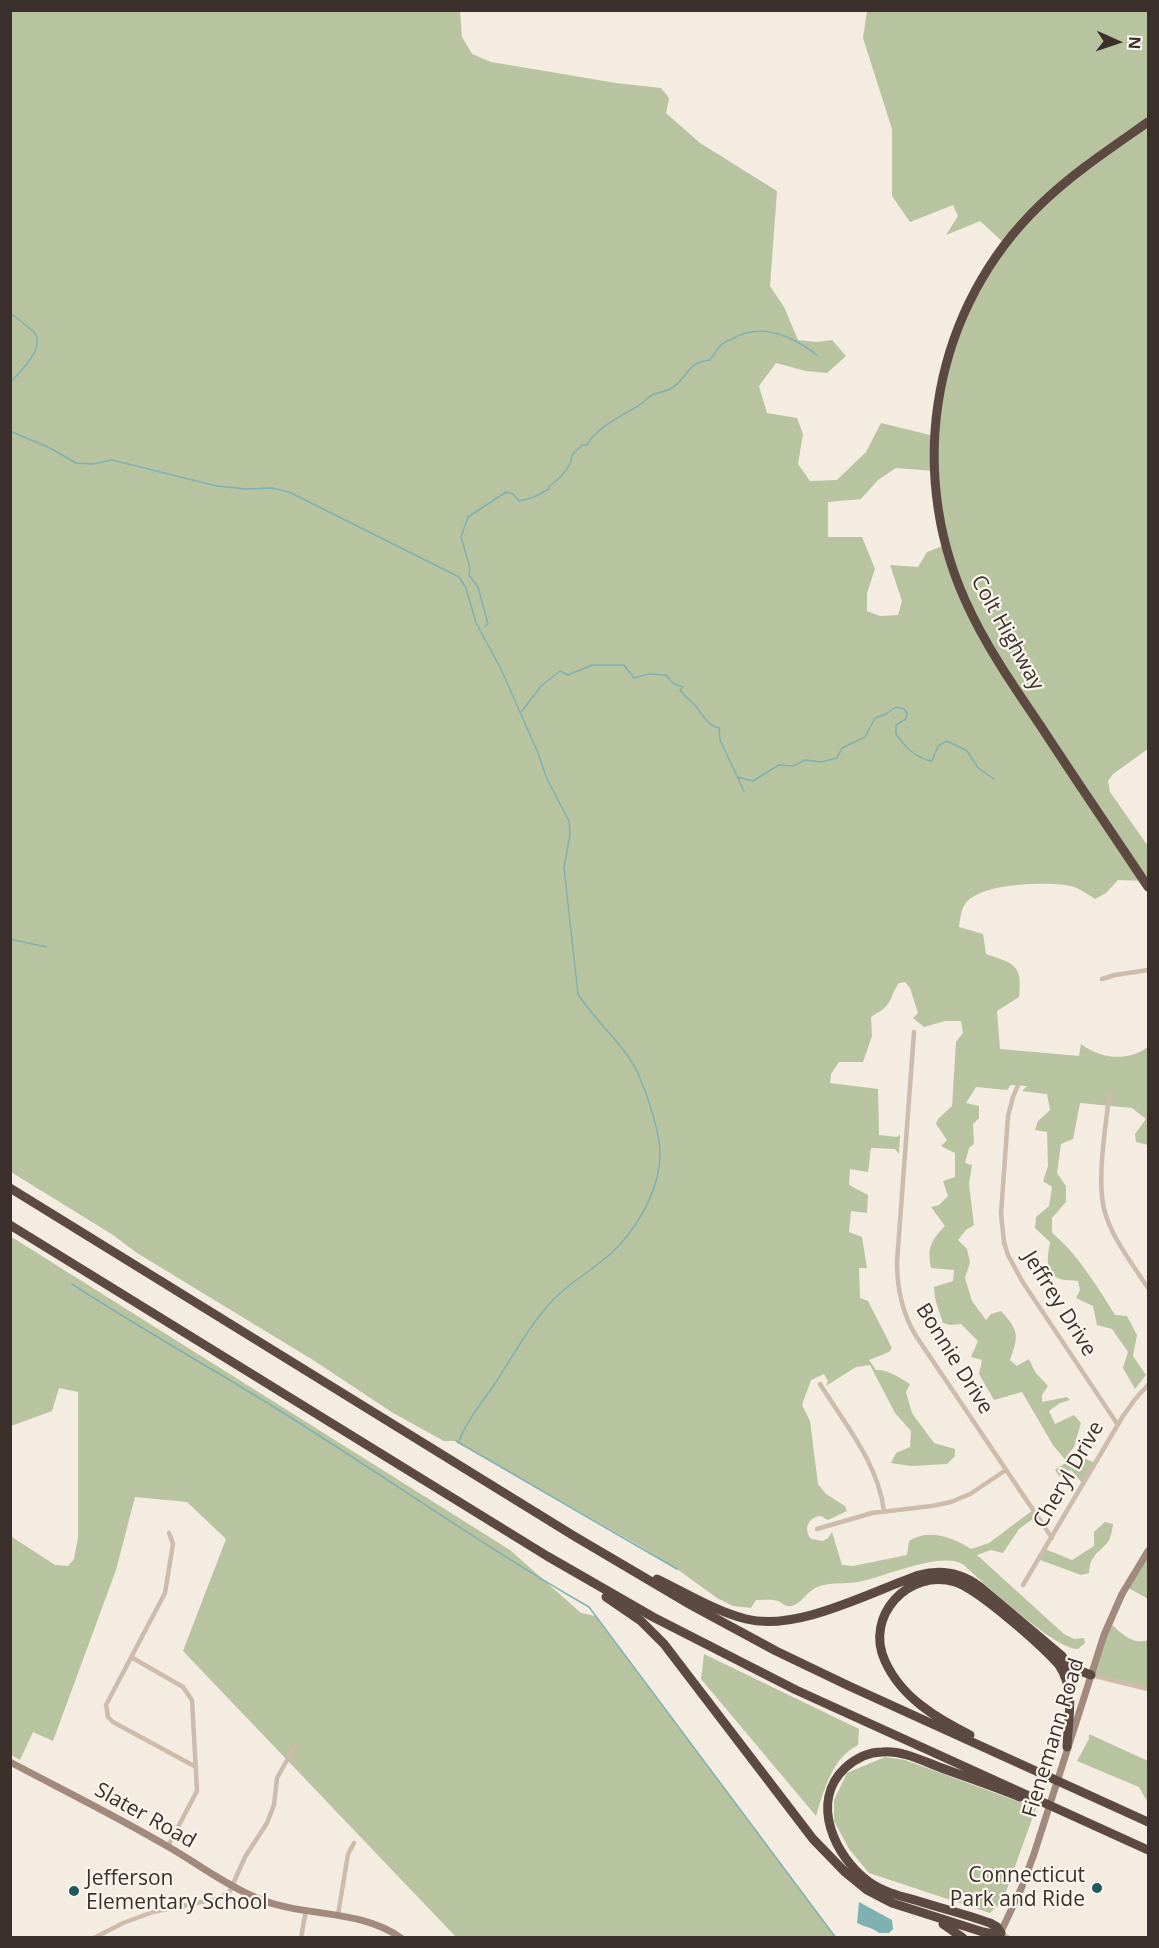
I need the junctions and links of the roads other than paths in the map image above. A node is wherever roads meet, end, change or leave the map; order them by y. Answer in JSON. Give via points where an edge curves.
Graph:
{"nodes":[{"id":1,"x":1149,"y":122,"type":"edge"},
{"id":2,"x":1149,"y":887,"type":"edge"},
{"id":3,"x":1149,"y":970,"type":"edge"},
{"id":4,"x":1102,"y":979,"type":"dead end"},
{"id":5,"x":914,"y":1032,"type":"dead end"},
{"id":6,"x":1018,"y":1085,"type":"dead end"},
{"id":7,"x":1109,"y":1095,"type":"dead end"},
{"id":8,"x":10,"y":1188,"type":"edge"},
{"id":9,"x":10,"y":1225,"type":"edge"},
{"id":10,"x":1149,"y":1288,"type":"edge"},
{"id":11,"x":820,"y":1384,"type":"dead end"},
{"id":12,"x":1149,"y":1385,"type":"edge"},
{"id":13,"x":1118,"y":1425,"type":"junction"},
{"id":14,"x":1006,"y":1470,"type":"junction"},
{"id":15,"x":884,"y":1511,"type":"junction"},
{"id":16,"x":817,"y":1528,"type":"dead end"},
{"id":17,"x":169,"y":1533,"type":"dead end"},
{"id":18,"x":1052,"y":1538,"type":"junction"},
{"id":19,"x":1149,"y":1551,"type":"edge"},
{"id":20,"x":622,"y":1565,"type":"junction"},
{"id":21,"x":586,"y":1580,"type":"junction"},
{"id":22,"x":1023,"y":1585,"type":"dead end"},
{"id":23,"x":131,"y":1657,"type":"junction"},
{"id":24,"x":1057,"y":1662,"type":"junction"},
{"id":25,"x":1068,"y":1665,"type":"junction"},
{"id":26,"x":1090,"y":1675,"type":"junction"},
{"id":27,"x":1149,"y":1689,"type":"edge"},
{"id":28,"x":296,"y":1743,"type":"dead end"},
{"id":29,"x":1068,"y":1747,"type":"junction"},
{"id":30,"x":997,"y":1753,"type":"junction"},
{"id":31,"x":10,"y":1762,"type":"edge"},
{"id":32,"x":196,"y":1767,"type":"junction"},
{"id":33,"x":1076,"y":1816,"type":"junction"},
{"id":34,"x":1149,"y":1822,"type":"edge"},
{"id":35,"x":354,"y":1843,"type":"dead end"},
{"id":36,"x":168,"y":1846,"type":"junction"},
{"id":37,"x":1149,"y":1850,"type":"edge"},
{"id":38,"x":232,"y":1885,"type":"junction"},
{"id":39,"x":306,"y":1910,"type":"junction"},
{"id":40,"x":338,"y":1915,"type":"junction"},
{"id":41,"x":934,"y":1917,"type":"junction"},
{"id":42,"x":1003,"y":1936,"type":"edge"},
{"id":43,"x":94,"y":1938,"type":"edge"},
{"id":44,"x":301,"y":1938,"type":"edge"},
{"id":45,"x":401,"y":1938,"type":"edge"},
{"id":46,"x":963,"y":1938,"type":"edge"}],
"edges":[{"from":1,"to":2,"type":"highway","name":"Colt Highway","via":[[1040,204],[994,259],[966,308],[949,351],[938,396],[933,452],[941,527],[972,615],[1011,682]]},
{"from":3,"to":4,"type":"street"},
{"from":5,"to":14,"type":"street","name":"Bonnie Drive","via":[[898,1288],[905,1316],[916,1336]]},
{"from":6,"to":13,"type":"street","name":"Jeffrey Drive","via":[[1008,1116],[1002,1207],[1004,1242],[1022,1281]]},
{"from":7,"to":10,"type":"street","via":[[1102,1180],[1105,1215]]},
{"from":8,"to":20,"type":"highway"},
{"from":9,"to":21,"type":"highway"},
{"from":11,"to":15,"type":"street","via":[[870,1463]]},
{"from":12,"to":13,"type":"street","name":"Cheryl Drive"},
{"from":13,"to":18,"type":"street","name":"Cheryl Drive"},
{"from":14,"to":15,"type":"street","via":[[951,1502]]},
{"from":14,"to":18,"type":"street","name":"Bonnie Drive"},
{"from":15,"to":16,"type":"street"},
{"from":17,"to":23,"type":"street","via":[[173,1544],[165,1593]]},
{"from":18,"to":22,"type":"street","name":"Cheryl Drive"},
{"from":19,"to":26,"type":"main road","name":"Fienemann Road","via":[[1116,1606]]},
{"from":20,"to":25,"type":"highway","via":[[735,1616],[769,1622],[807,1617],[923,1574],[954,1574],[979,1586]]},
{"from":20,"to":30,"type":"highway","via":[[801,1663]]},
{"from":21,"to":33,"type":"highway","via":[[769,1677]]},
{"from":21,"to":41,"type":"highway","via":[[664,1644],[836,1864],[877,1896]]},
{"from":23,"to":32,"type":"street","via":[[183,1687],[192,1700]]},
{"from":23,"to":32,"type":"street","via":[[106,1705],[108,1717]]},
{"from":24,"to":25,"type":"highway"},
{"from":24,"to":29,"type":"highway","via":[[1070,1693]]},
{"from":24,"to":30,"type":"highway","via":[[978,1594],[958,1582],[921,1582],[901,1592],[890,1605],[882,1623],[880,1643],[894,1677],[922,1707]]},
{"from":25,"to":26,"type":"highway"},
{"from":26,"to":27,"type":"street"},
{"from":26,"to":29,"type":"main road","name":"Fienemann Road"},
{"from":28,"to":38,"type":"street","via":[[277,1778],[267,1823]]},
{"from":29,"to":42,"type":"main road","name":"Fienemann Road"},
{"from":30,"to":34,"type":"highway"},
{"from":31,"to":36,"type":"main road","name":"Slater Road"},
{"from":32,"to":36,"type":"street","via":[[197,1791]]},
{"from":33,"to":37,"type":"highway"},
{"from":33,"to":42,"type":"highway","via":[[895,1752],[864,1756],[836,1779],[828,1804],[830,1827],[840,1851],[863,1877],[893,1894],[990,1923]]},
{"from":35,"to":40,"type":"street","via":[[348,1854]]},
{"from":36,"to":38,"type":"main road","name":"Slater Road"},
{"from":38,"to":39,"type":"main road","name":"Slater Road","via":[[259,1899]]},
{"from":38,"to":43,"type":"street","via":[[223,1897],[153,1912]]},
{"from":39,"to":40,"type":"main road","name":"Slater Road"},
{"from":39,"to":44,"type":"street"},
{"from":40,"to":45,"type":"main road","name":"Slater Road","via":[[389,1929]]},
{"from":41,"to":42,"type":"highway"},
{"from":41,"to":46,"type":"highway"}]}
